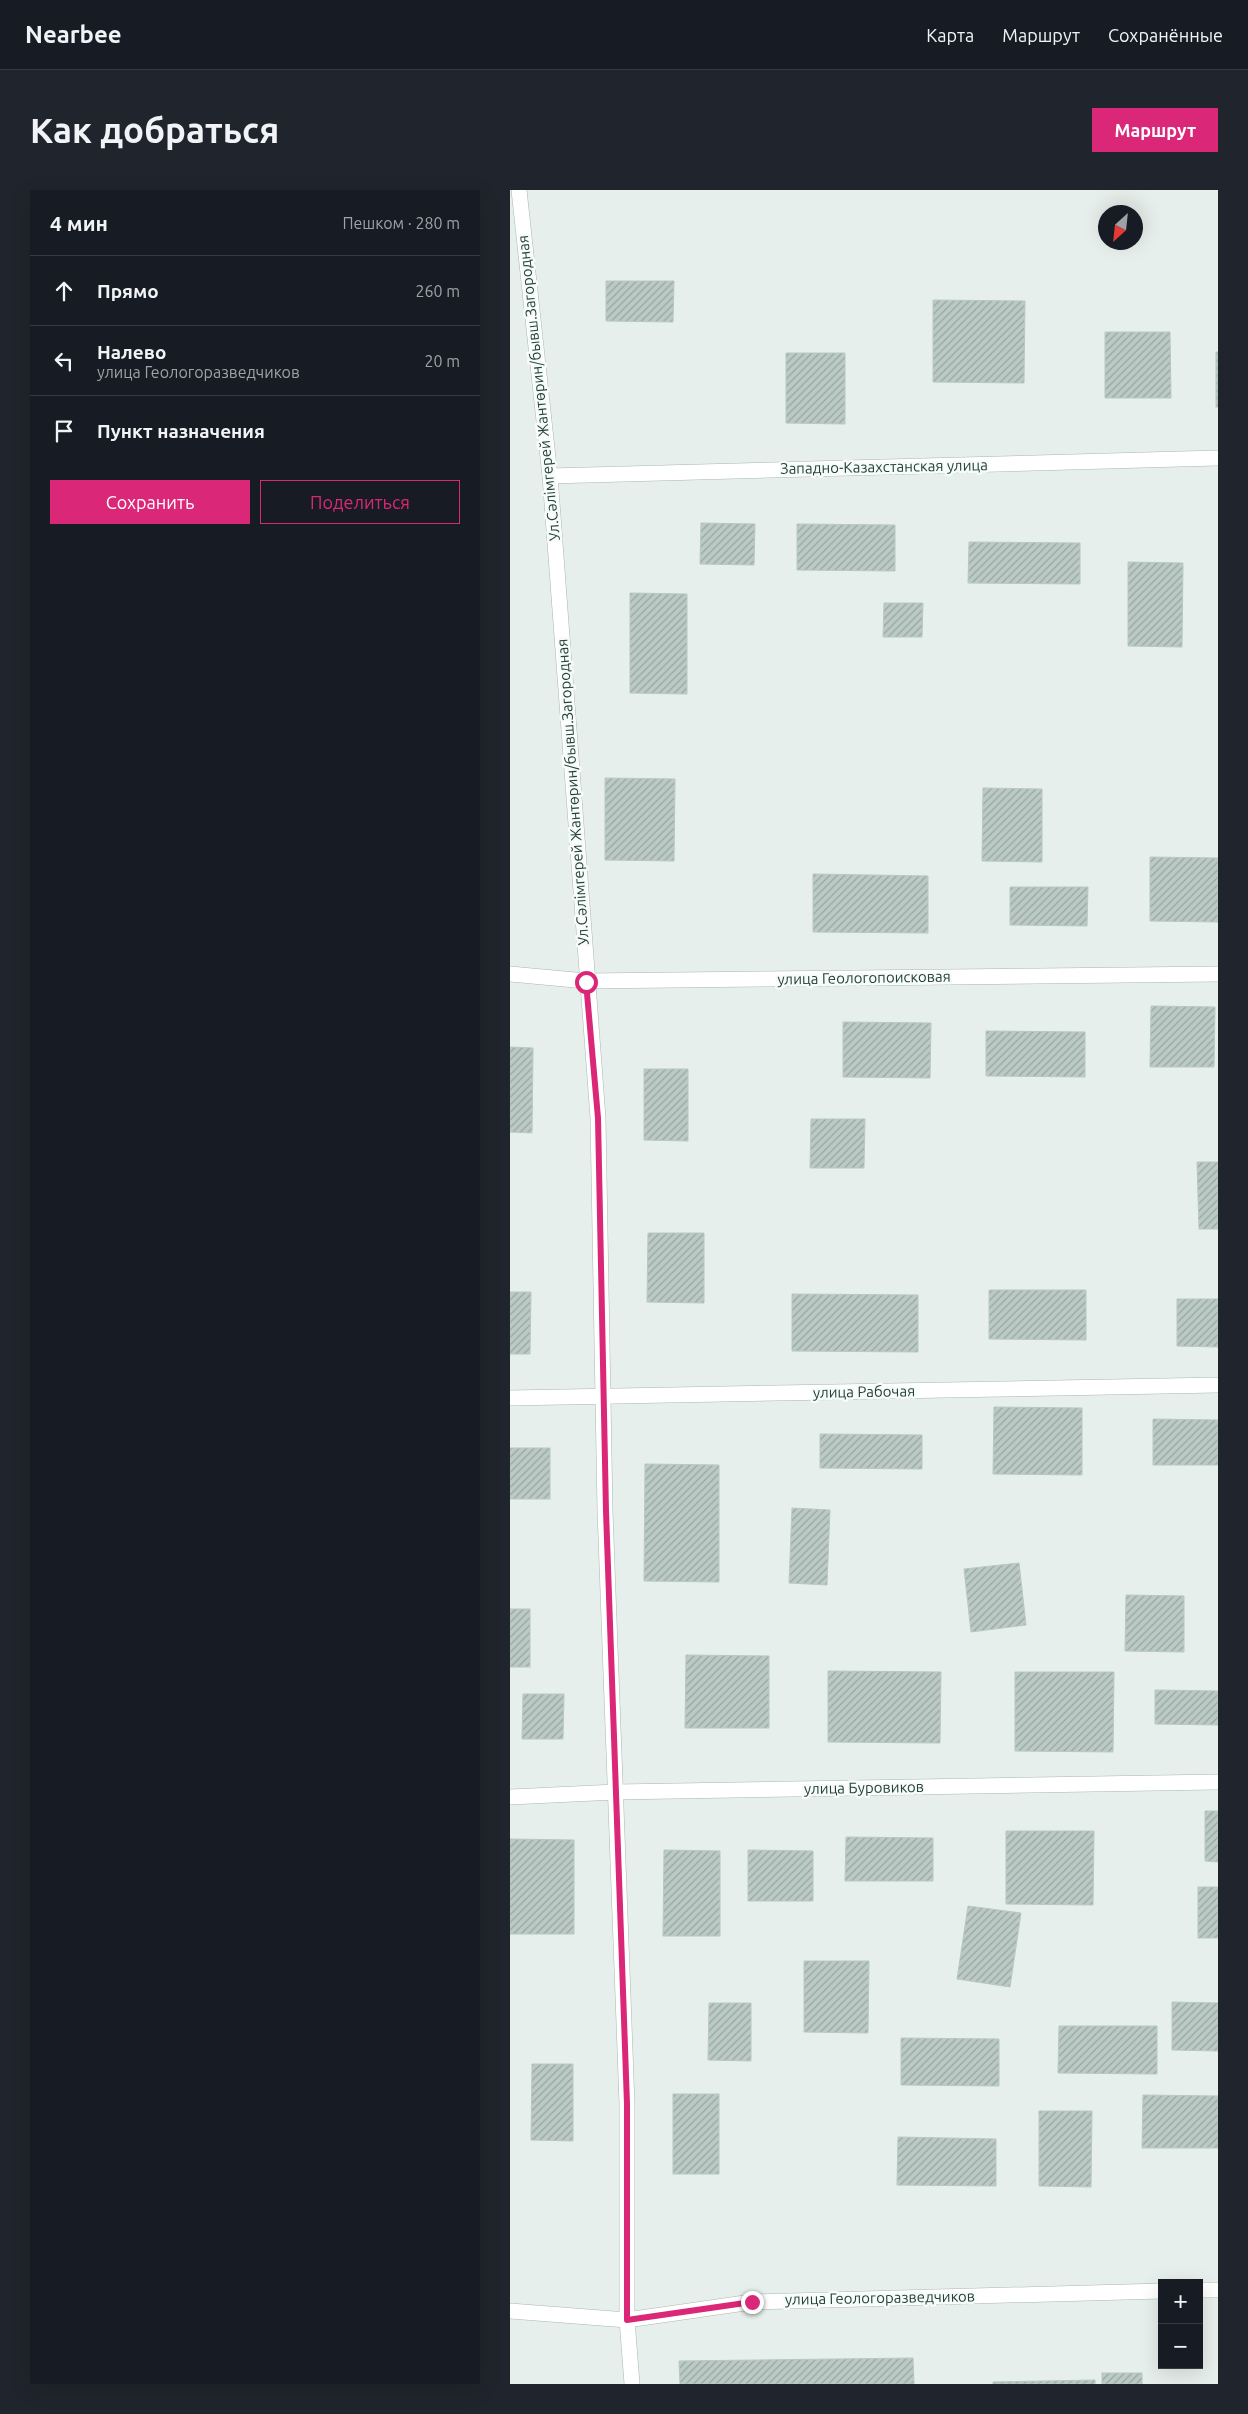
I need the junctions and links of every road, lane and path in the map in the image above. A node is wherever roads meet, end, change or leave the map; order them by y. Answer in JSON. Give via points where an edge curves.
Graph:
{"nodes":[{"id":1,"x":519,"y":190,"type":"edge"},
{"id":2,"x":1218,"y":458,"type":"edge"},
{"id":3,"x":550,"y":476,"type":"junction"},
{"id":4,"x":510,"y":974,"type":"edge"},
{"id":5,"x":1218,"y":974,"type":"edge"},
{"id":6,"x":586,"y":982,"type":"junction"},
{"id":7,"x":1218,"y":1385,"type":"edge"},
{"id":8,"x":603,"y":1397,"type":"junction"},
{"id":9,"x":510,"y":1398,"type":"edge"},
{"id":10,"x":1218,"y":1782,"type":"edge"},
{"id":11,"x":616,"y":1792,"type":"junction"},
{"id":12,"x":510,"y":1797,"type":"edge"},
{"id":13,"x":1203,"y":2290,"type":"edge"},
{"id":14,"x":1218,"y":2290,"type":"edge"},
{"id":15,"x":1158,"y":2291,"type":"edge"},
{"id":16,"x":510,"y":2311,"type":"edge"},
{"id":17,"x":627,"y":2320,"type":"junction"},
{"id":18,"x":632,"y":2384,"type":"edge"}],
"edges":[{"from":1,"to":3,"type":"street","name":"Ул.Сәлімгерей Жантөрин/бывш.Загородная"},
{"from":2,"to":3,"type":"street","name":"Западно-Казахстанская улица"},
{"from":3,"to":6,"type":"street","name":"Ул.Сәлімгерей Жантөрин/бывш.Загородная"},
{"from":4,"to":6,"type":"street","name":"улица Геологопоисковая"},
{"from":5,"to":6,"type":"street","name":"улица Геологопоисковая"},
{"from":6,"to":8,"type":"street","name":"Ул.Сәлімгерей Жантөрин/бывш.Загородная","via":[[598,1118]]},
{"from":7,"to":8,"type":"street","name":"улица Рабочая"},
{"from":8,"to":9,"type":"street","name":"улица Рабочая"},
{"from":8,"to":11,"type":"street","name":"Ул.Сәлімгерей Жантөрин/бывш.Загородная"},
{"from":10,"to":11,"type":"street","name":"улица Буровиков"},
{"from":11,"to":12,"type":"street","name":"улица Буровиков"},
{"from":11,"to":17,"type":"street","name":"Ул.Сәлімгерей Жантөрин/бывш.Загородная","via":[[627,2104]]},
{"from":13,"to":14,"type":"street"},
{"from":15,"to":17,"type":"street","name":"улица Геологоразведчиков","via":[[752,2302]]},
{"from":16,"to":17,"type":"street","name":"улица Геологоразведчиков"},
{"from":17,"to":18,"type":"street","name":"Ул.Сәлімгерей Жантөрин/бывш.Загородная"}]}
